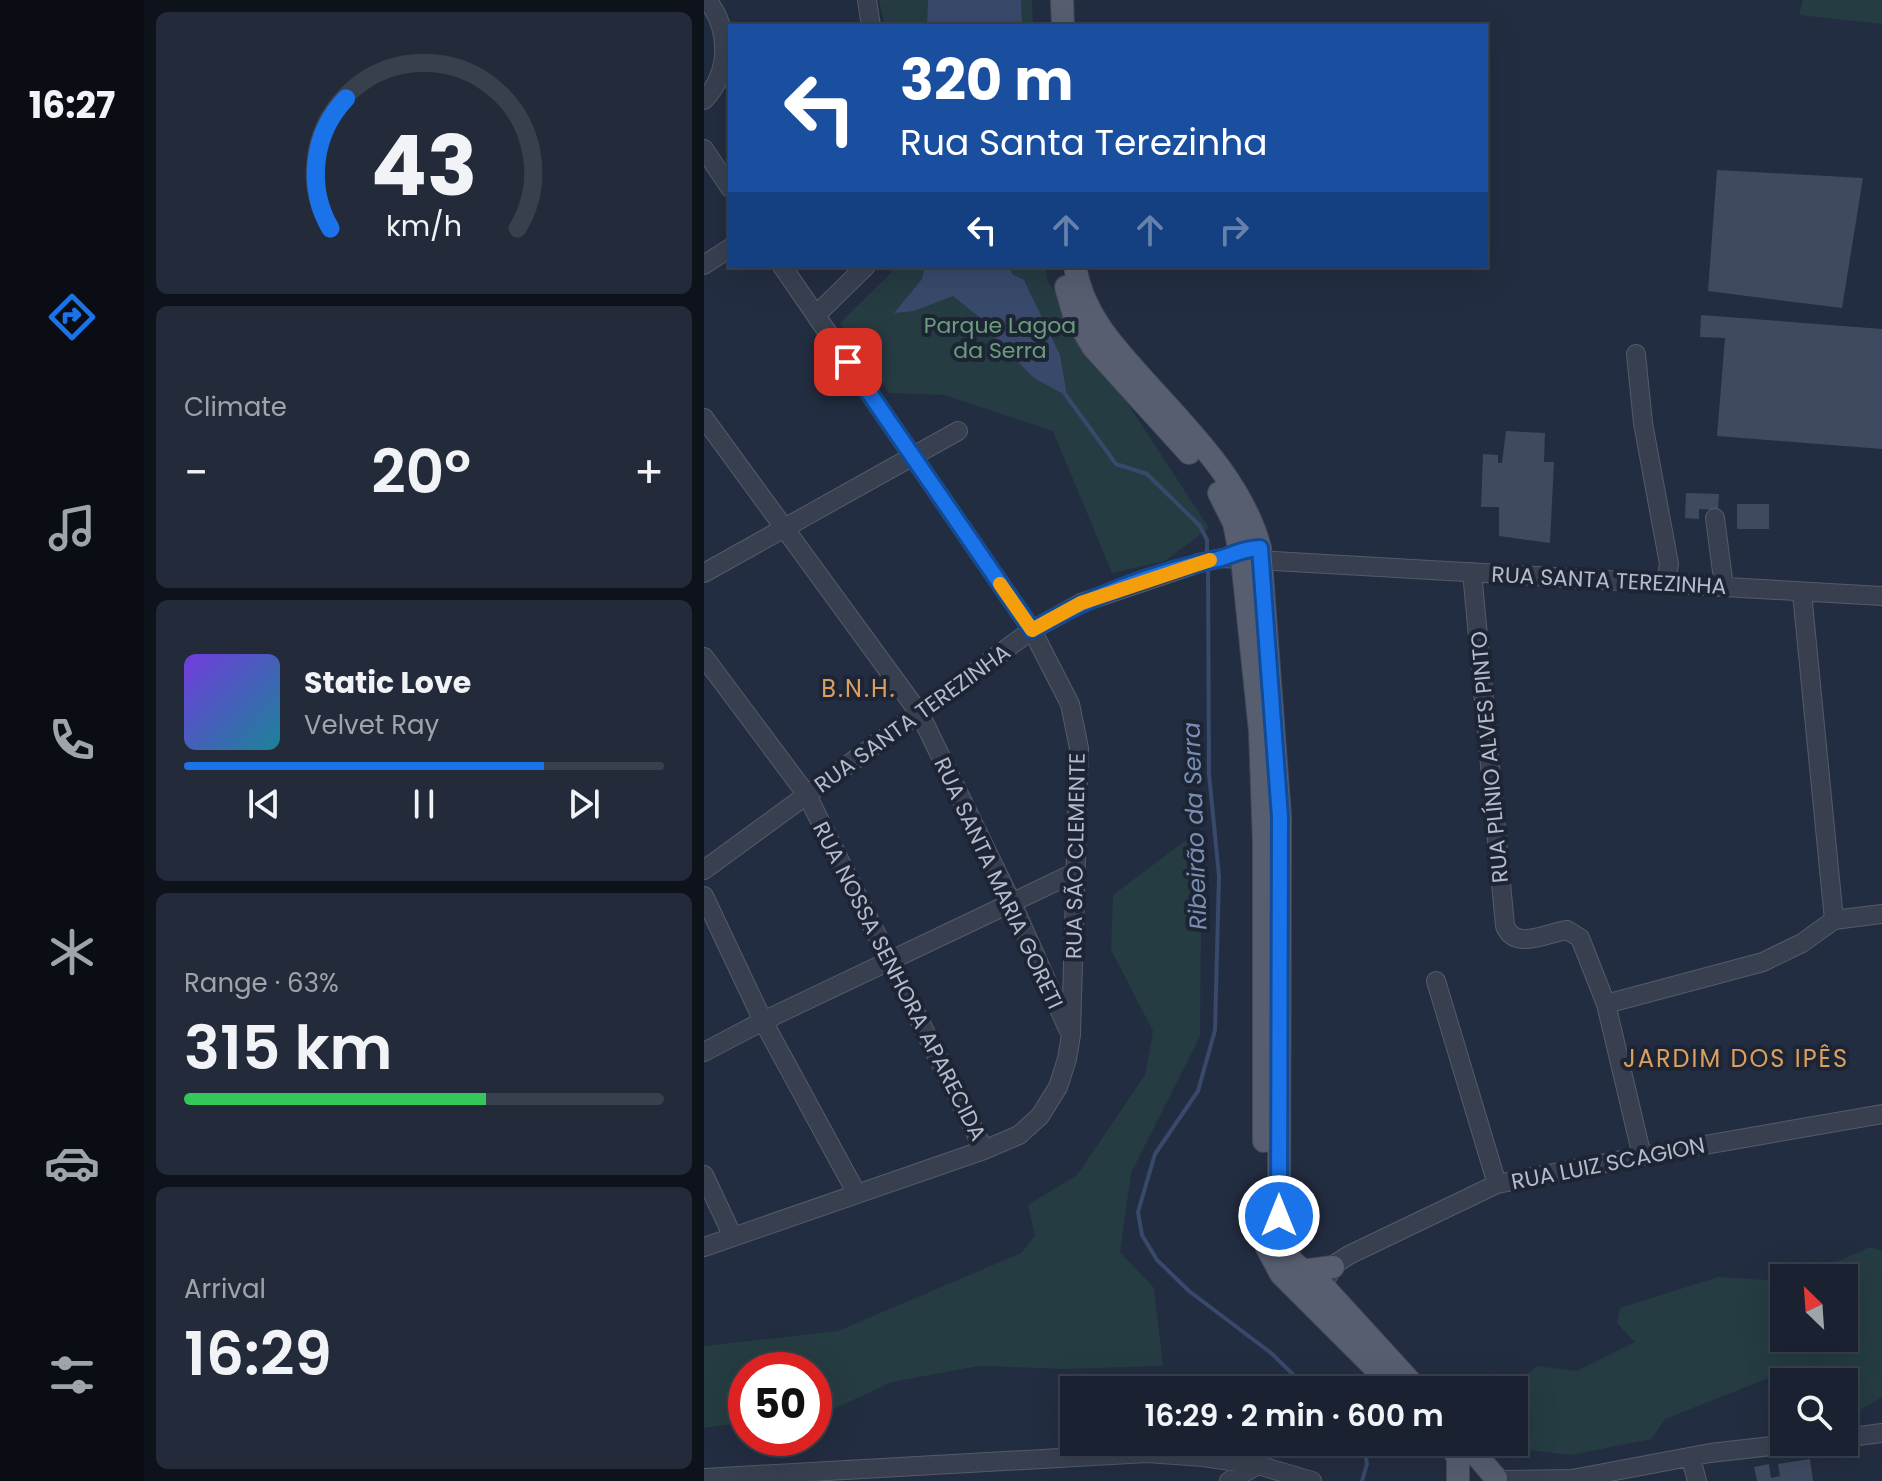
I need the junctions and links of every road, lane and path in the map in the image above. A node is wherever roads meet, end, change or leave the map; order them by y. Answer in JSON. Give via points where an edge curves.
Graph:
{"nodes":[{"id":1,"x":867,"y":0,"type":"edge"},
{"id":2,"x":1049,"y":0,"type":"edge"},
{"id":3,"x":1062,"y":0,"type":"edge"},
{"id":4,"x":712,"y":7,"type":"edge"},
{"id":5,"x":871,"y":24,"type":"edge"},
{"id":6,"x":1050,"y":24,"type":"edge"},
{"id":7,"x":1063,"y":24,"type":"edge"},
{"id":8,"x":704,"y":100,"type":"edge"},
{"id":9,"x":704,"y":149,"type":"edge"},
{"id":10,"x":728,"y":185,"type":"edge"},
{"id":11,"x":728,"y":249,"type":"edge"},
{"id":12,"x":704,"y":265,"type":"edge"},
{"id":13,"x":783,"y":268,"type":"edge"},
{"id":14,"x":864,"y":268,"type":"edge"},
{"id":15,"x":1062,"y":268,"type":"edge"},
{"id":16,"x":1075,"y":268,"type":"edge"},
{"id":17,"x":816,"y":315,"type":"junction"},
{"id":18,"x":1636,"y":354,"type":"dead end"},
{"id":19,"x":704,"y":418,"type":"edge"},
{"id":20,"x":958,"y":431,"type":"dead end"},
{"id":21,"x":913,"y":457,"type":"junction"},
{"id":22,"x":1715,"y":518,"type":"dead end"},
{"id":23,"x":785,"y":529,"type":"junction"},
{"id":24,"x":1234,"y":557,"type":"junction"},
{"id":25,"x":1472,"y":572,"type":"junction"},
{"id":26,"x":704,"y":573,"type":"edge"},
{"id":27,"x":1666,"y":584,"type":"junction"},
{"id":28,"x":1724,"y":587,"type":"junction"},
{"id":29,"x":1802,"y":593,"type":"junction"},
{"id":30,"x":1882,"y":596,"type":"edge"},
{"id":31,"x":1032,"y":630,"type":"junction"},
{"id":32,"x":704,"y":657,"type":"edge"},
{"id":33,"x":920,"y":714,"type":"junction"},
{"id":34,"x":807,"y":795,"type":"junction"},
{"id":35,"x":704,"y":870,"type":"edge"},
{"id":36,"x":1074,"y":873,"type":"junction"},
{"id":37,"x":704,"y":896,"type":"edge"},
{"id":38,"x":1012,"y":903,"type":"junction"},
{"id":39,"x":1882,"y":914,"type":"edge"},
{"id":40,"x":1834,"y":920,"type":"junction"},
{"id":41,"x":888,"y":961,"type":"junction"},
{"id":42,"x":1436,"y":981,"type":"dead end"},
{"id":43,"x":1606,"y":1004,"type":"junction"},
{"id":44,"x":763,"y":1021,"type":"junction"},
{"id":45,"x":1071,"y":1035,"type":"junction"},
{"id":46,"x":704,"y":1052,"type":"edge"},
{"id":47,"x":1882,"y":1114,"type":"edge"},
{"id":48,"x":984,"y":1150,"type":"junction"},
{"id":49,"x":1642,"y":1156,"type":"junction"},
{"id":50,"x":704,"y":1175,"type":"edge"},
{"id":51,"x":1497,"y":1184,"type":"junction"},
{"id":52,"x":857,"y":1194,"type":"junction"},
{"id":53,"x":733,"y":1237,"type":"junction"},
{"id":54,"x":704,"y":1247,"type":"edge"},
{"id":55,"x":1335,"y":1270,"type":"junction"},
{"id":56,"x":1332,"y":1311,"type":"junction"},
{"id":57,"x":1385,"y":1376,"type":"edge"},
{"id":58,"x":1403,"y":1376,"type":"edge"},
{"id":59,"x":1882,"y":1433,"type":"edge"},
{"id":60,"x":1858,"y":1436,"type":"edge"},
{"id":61,"x":1770,"y":1446,"type":"edge"},
{"id":62,"x":1457,"y":1456,"type":"edge"},
{"id":63,"x":1479,"y":1456,"type":"edge"},
{"id":64,"x":1691,"y":1458,"type":"junction"},
{"id":65,"x":1258,"y":1465,"type":"junction"},
{"id":66,"x":704,"y":1478,"type":"edge"},
{"id":67,"x":1502,"y":1480,"type":"edge"},
{"id":68,"x":1570,"y":1480,"type":"edge"},
{"id":69,"x":1229,"y":1481,"type":"edge"},
{"id":70,"x":1312,"y":1481,"type":"edge"},
{"id":71,"x":1458,"y":1481,"type":"edge"},
{"id":72,"x":1473,"y":1481,"type":"edge"},
{"id":73,"x":1697,"y":1481,"type":"edge"}],
"edges":[{"from":1,"to":5,"type":"street"},
{"from":2,"to":6,"type":"main road"},
{"from":3,"to":7,"type":"main road"},
{"from":4,"to":8,"type":"street","via":[[724,35],[721,76]]},
{"from":9,"to":10,"type":"street"},
{"from":11,"to":12,"type":"street"},
{"from":13,"to":17,"type":"street","name":"RUA SÃO CLEMENTE"},
{"from":14,"to":17,"type":"street"},
{"from":15,"to":24,"type":"main road","via":[[1074,315],[1093,347],[1206,473],[1229,509]]},
{"from":16,"to":24,"type":"main road","via":[[1095,322],[1238,496],[1255,529]]},
{"from":17,"to":21,"type":"street","name":"RUA SÃO CLEMENTE"},
{"from":18,"to":27,"type":"street","via":[[1641,415],[1669,564]]},
{"from":19,"to":23,"type":"street","name":"RUA SANTA MARIA GORETI"},
{"from":20,"to":21,"type":"street"},
{"from":21,"to":23,"type":"street"},
{"from":21,"to":31,"type":"street","name":"RUA SÃO CLEMENTE"},
{"from":22,"to":28,"type":"street"},
{"from":23,"to":26,"type":"street"},
{"from":23,"to":33,"type":"street","name":"RUA SANTA MARIA GORETI"},
{"from":24,"to":25,"type":"street","name":"RUA SANTA TEREZINHA"},
{"from":24,"to":31,"type":"street","name":"RUA SANTA TEREZINHA","via":[[1081,603]]},
{"from":24,"to":55,"type":"main road","via":[[1280,817],[1279,1216],[1287,1254],[1302,1271]]},
{"from":24,"to":56,"type":"main road","via":[[1260,731],[1263,791],[1264,1233],[1281,1274]]},
{"from":25,"to":27,"type":"street","name":"RUA SANTA TEREZINHA"},
{"from":25,"to":43,"type":"street","name":"RUA PLÍNIO ALVES PINTO","via":[[1505,926],[1513,939],[1520,940],[1567,930],[1576,934]]},
{"from":27,"to":28,"type":"street","name":"RUA SANTA TEREZINHA"},
{"from":28,"to":29,"type":"street","name":"RUA SANTA TEREZINHA"},
{"from":29,"to":30,"type":"street","name":"RUA SANTA TEREZINHA"},
{"from":29,"to":40,"type":"street"},
{"from":31,"to":33,"type":"street","name":"RUA SANTA TEREZINHA"},
{"from":31,"to":36,"type":"street","name":"RUA SÃO CLEMENTE","via":[[1070,704],[1079,748]]},
{"from":32,"to":34,"type":"street","name":"RUA NOSSA SENHORA APARECIDA"},
{"from":33,"to":34,"type":"street","name":"RUA SANTA TEREZINHA"},
{"from":33,"to":38,"type":"street","name":"RUA SANTA MARIA GORETI"},
{"from":34,"to":35,"type":"street","name":"RUA SANTA TEREZINHA"},
{"from":34,"to":41,"type":"street","name":"RUA NOSSA SENHORA APARECIDA"},
{"from":36,"to":38,"type":"street"},
{"from":36,"to":45,"type":"street","name":"RUA SÃO CLEMENTE"},
{"from":37,"to":44,"type":"street"},
{"from":38,"to":41,"type":"street"},
{"from":38,"to":45,"type":"street","name":"RUA SANTA MARIA GORETI"},
{"from":39,"to":40,"type":"street"},
{"from":40,"to":43,"type":"street","via":[[1763,962]]},
{"from":41,"to":44,"type":"street"},
{"from":41,"to":48,"type":"street","name":"RUA NOSSA SENHORA APARECIDA"},
{"from":42,"to":51,"type":"street"},
{"from":43,"to":49,"type":"street"},
{"from":44,"to":46,"type":"street"},
{"from":44,"to":52,"type":"street"},
{"from":45,"to":48,"type":"street","name":"RUA SÃO CLEMENTE","via":[[1058,1087],[1040,1116],[1019,1135]]},
{"from":47,"to":49,"type":"street","name":"RUA LUIZ SCAGION"},
{"from":48,"to":52,"type":"street","name":"RUA SÃO CLEMENTE"},
{"from":49,"to":51,"type":"street","name":"RUA LUIZ SCAGION"},
{"from":50,"to":53,"type":"street"},
{"from":51,"to":55,"type":"street","name":"RUA LUIZ SCAGION"},
{"from":52,"to":53,"type":"street","name":"RUA SÃO CLEMENTE"},
{"from":53,"to":54,"type":"street","name":"RUA SÃO CLEMENTE"},
{"from":55,"to":56,"type":"main road"},
{"from":55,"to":56,"type":"street"},
{"from":56,"to":57,"type":"main road"},
{"from":56,"to":58,"type":"main road"},
{"from":59,"to":60,"type":"street"},
{"from":61,"to":64,"type":"street"},
{"from":62,"to":71,"type":"main road"},
{"from":63,"to":67,"type":"main road"},
{"from":64,"to":68,"type":"street"},
{"from":64,"to":73,"type":"street"},
{"from":65,"to":66,"type":"street","via":[[1147,1453]]},
{"from":65,"to":69,"type":"street"},
{"from":65,"to":70,"type":"street"},
{"from":67,"to":68,"type":"street"},
{"from":67,"to":72,"type":"main road"}]}
